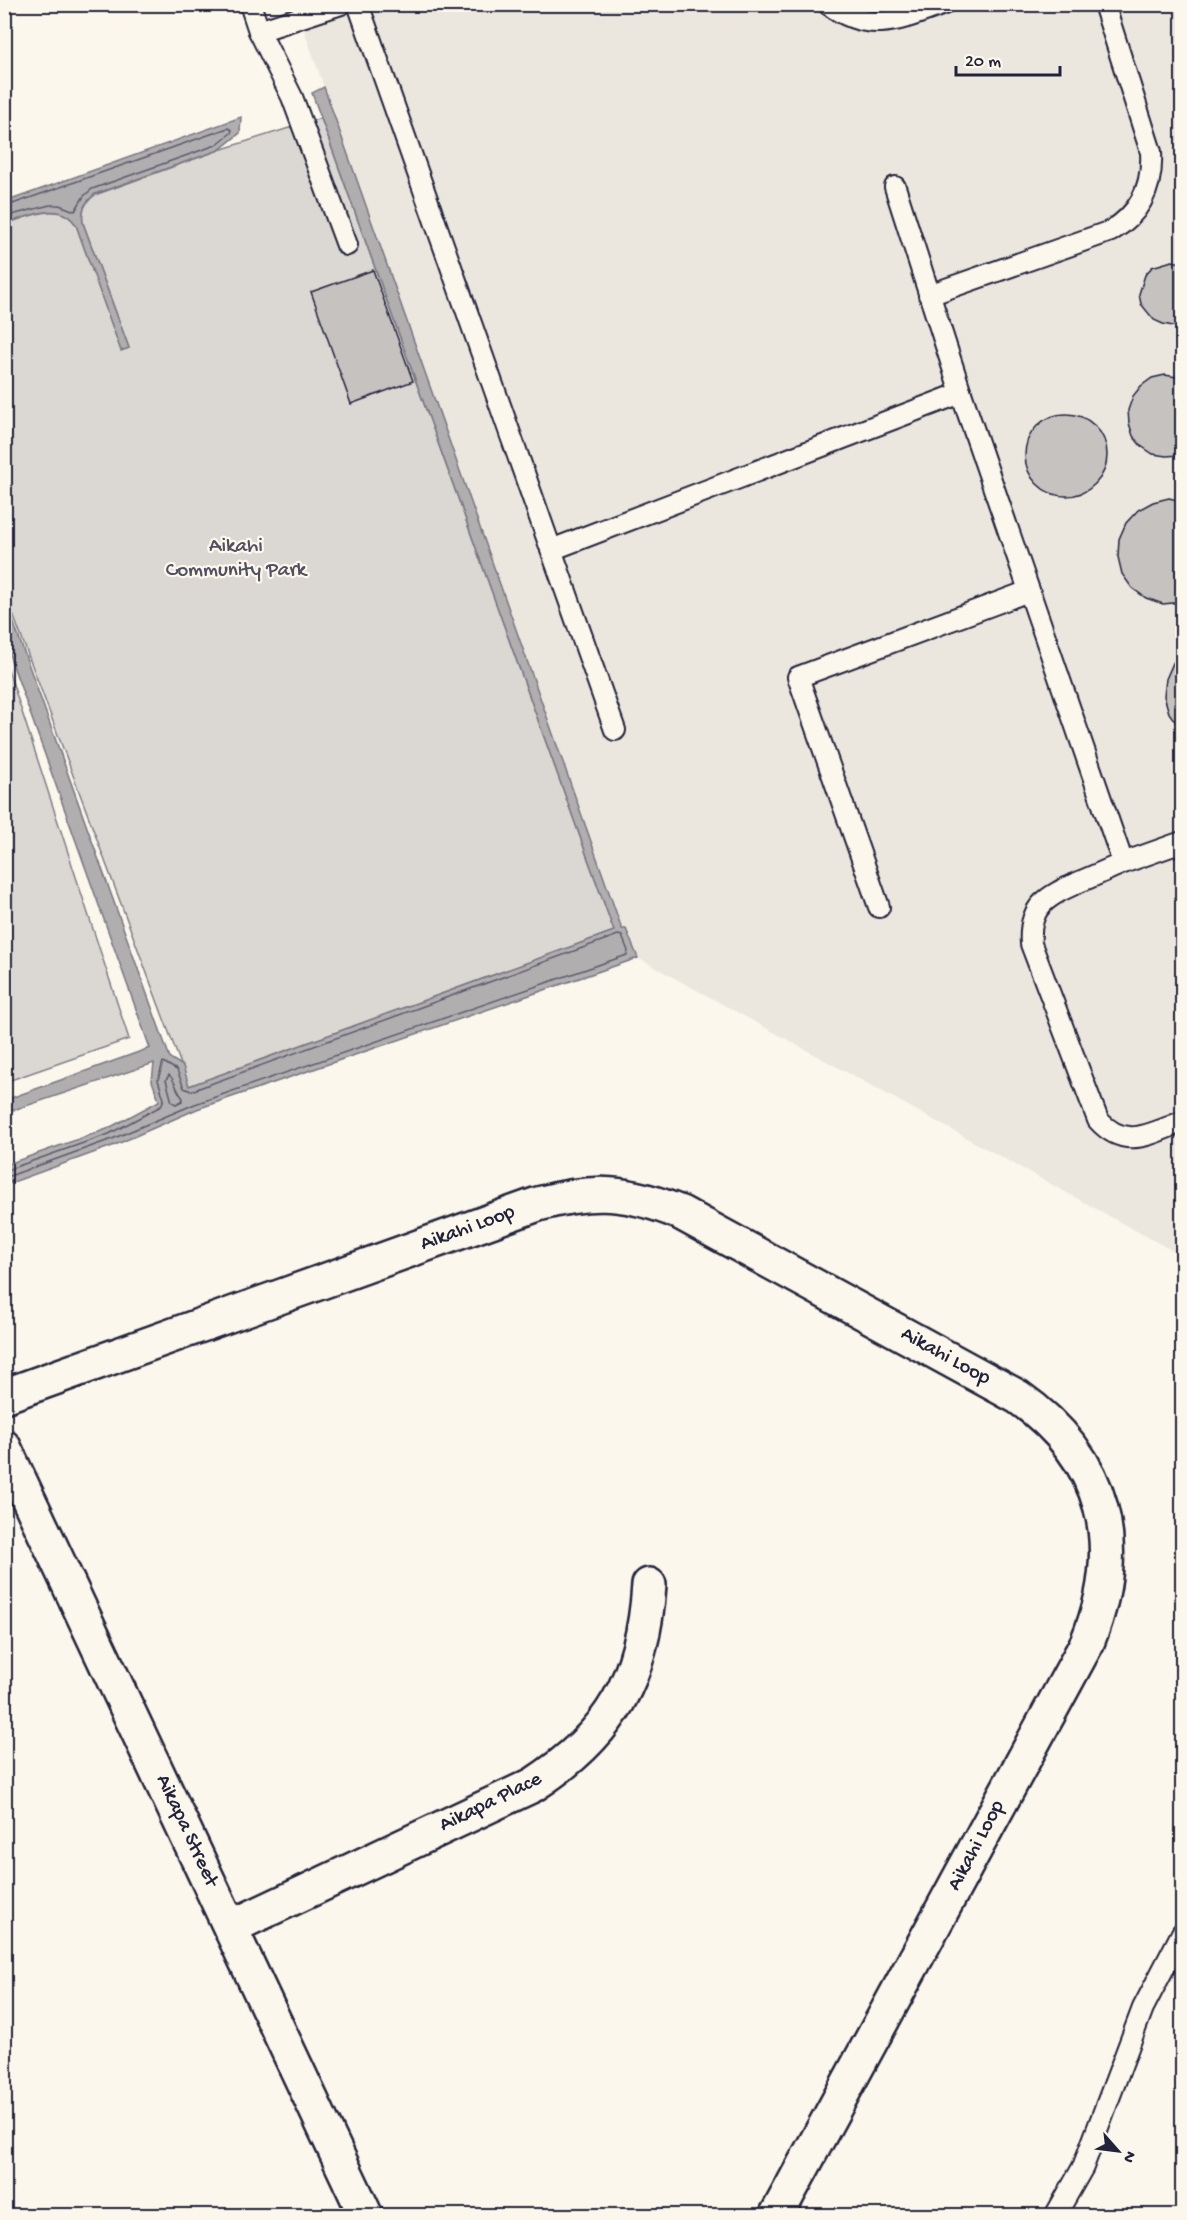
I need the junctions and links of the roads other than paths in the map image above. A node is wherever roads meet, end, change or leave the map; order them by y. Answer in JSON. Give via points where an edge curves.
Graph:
{"nodes":[{"id":1,"x":250,"y":4,"type":"edge"},
{"id":2,"x":341,"y":4,"type":"edge"},
{"id":3,"x":358,"y":4,"type":"edge"},
{"id":4,"x":828,"y":4,"type":"edge"},
{"id":5,"x":944,"y":4,"type":"edge"},
{"id":6,"x":1104,"y":4,"type":"edge"},
{"id":7,"x":259,"y":31,"type":"junction"},
{"id":8,"x":895,"y":187,"type":"dead end"},
{"id":9,"x":347,"y":245,"type":"dead end"},
{"id":10,"x":929,"y":295,"type":"junction"},
{"id":11,"x":962,"y":393,"type":"junction"},
{"id":12,"x":551,"y":550,"type":"junction"},
{"id":13,"x":1029,"y":591,"type":"junction"},
{"id":14,"x":615,"y":730,"type":"dead end"},
{"id":15,"x":1182,"y":842,"type":"edge"},
{"id":16,"x":1123,"y":863,"type":"junction"},
{"id":17,"x":879,"y":907,"type":"dead end"},
{"id":18,"x":1182,"y":1122,"type":"edge"},
{"id":19,"x":4,"y":1396,"type":"edge"},
{"id":20,"x":4,"y":1447,"type":"edge"},
{"id":21,"x":649,"y":1585,"type":"dead end"},
{"id":22,"x":231,"y":1927,"type":"junction"},
{"id":23,"x":1182,"y":1933,"type":"edge"},
{"id":24,"x":366,"y":2216,"type":"edge"},
{"id":25,"x":776,"y":2216,"type":"edge"},
{"id":26,"x":1055,"y":2216,"type":"edge"}],
"edges":[{"from":1,"to":7,"type":"lane"},
{"from":2,"to":7,"type":"lane"},
{"from":3,"to":12,"type":"lane"},
{"from":4,"to":5,"type":"lane","via":[[843,15],[876,24],[894,22]]},
{"from":6,"to":10,"type":"lane","via":[[1151,152],[1149,185],[1142,201],[1124,223],[1111,231]]},
{"from":7,"to":9,"type":"lane","via":[[292,97]]},
{"from":8,"to":10,"type":"lane"},
{"from":10,"to":11,"type":"lane"},
{"from":11,"to":12,"type":"lane"},
{"from":11,"to":13,"type":"lane"},
{"from":12,"to":14,"type":"lane"},
{"from":13,"to":16,"type":"lane"},
{"from":13,"to":17,"type":"lane","via":[[798,677]]},
{"from":15,"to":16,"type":"lane"},
{"from":16,"to":18,"type":"lane","via":[[1049,897],[1031,922],[1031,944],[1098,1120],[1113,1133],[1133,1138]]},
{"from":19,"to":25,"type":"street","name":"Aikahi Loop","via":[[538,1204],[599,1193],[627,1195],[681,1213],[1018,1397],[1058,1430],[1087,1473],[1105,1528],[1105,1587],[1098,1616],[1087,1644]]},
{"from":20,"to":22,"type":"street","name":"Aikapa Street"},
{"from":21,"to":22,"type":"street","name":"Aikapa Place","via":[[647,1618],[629,1682],[613,1711],[574,1755],[533,1785]]},
{"from":22,"to":24,"type":"street","name":"Aikapa Street"},
{"from":23,"to":26,"type":"lane","via":[[1143,2008],[1083,2167]]}]}
